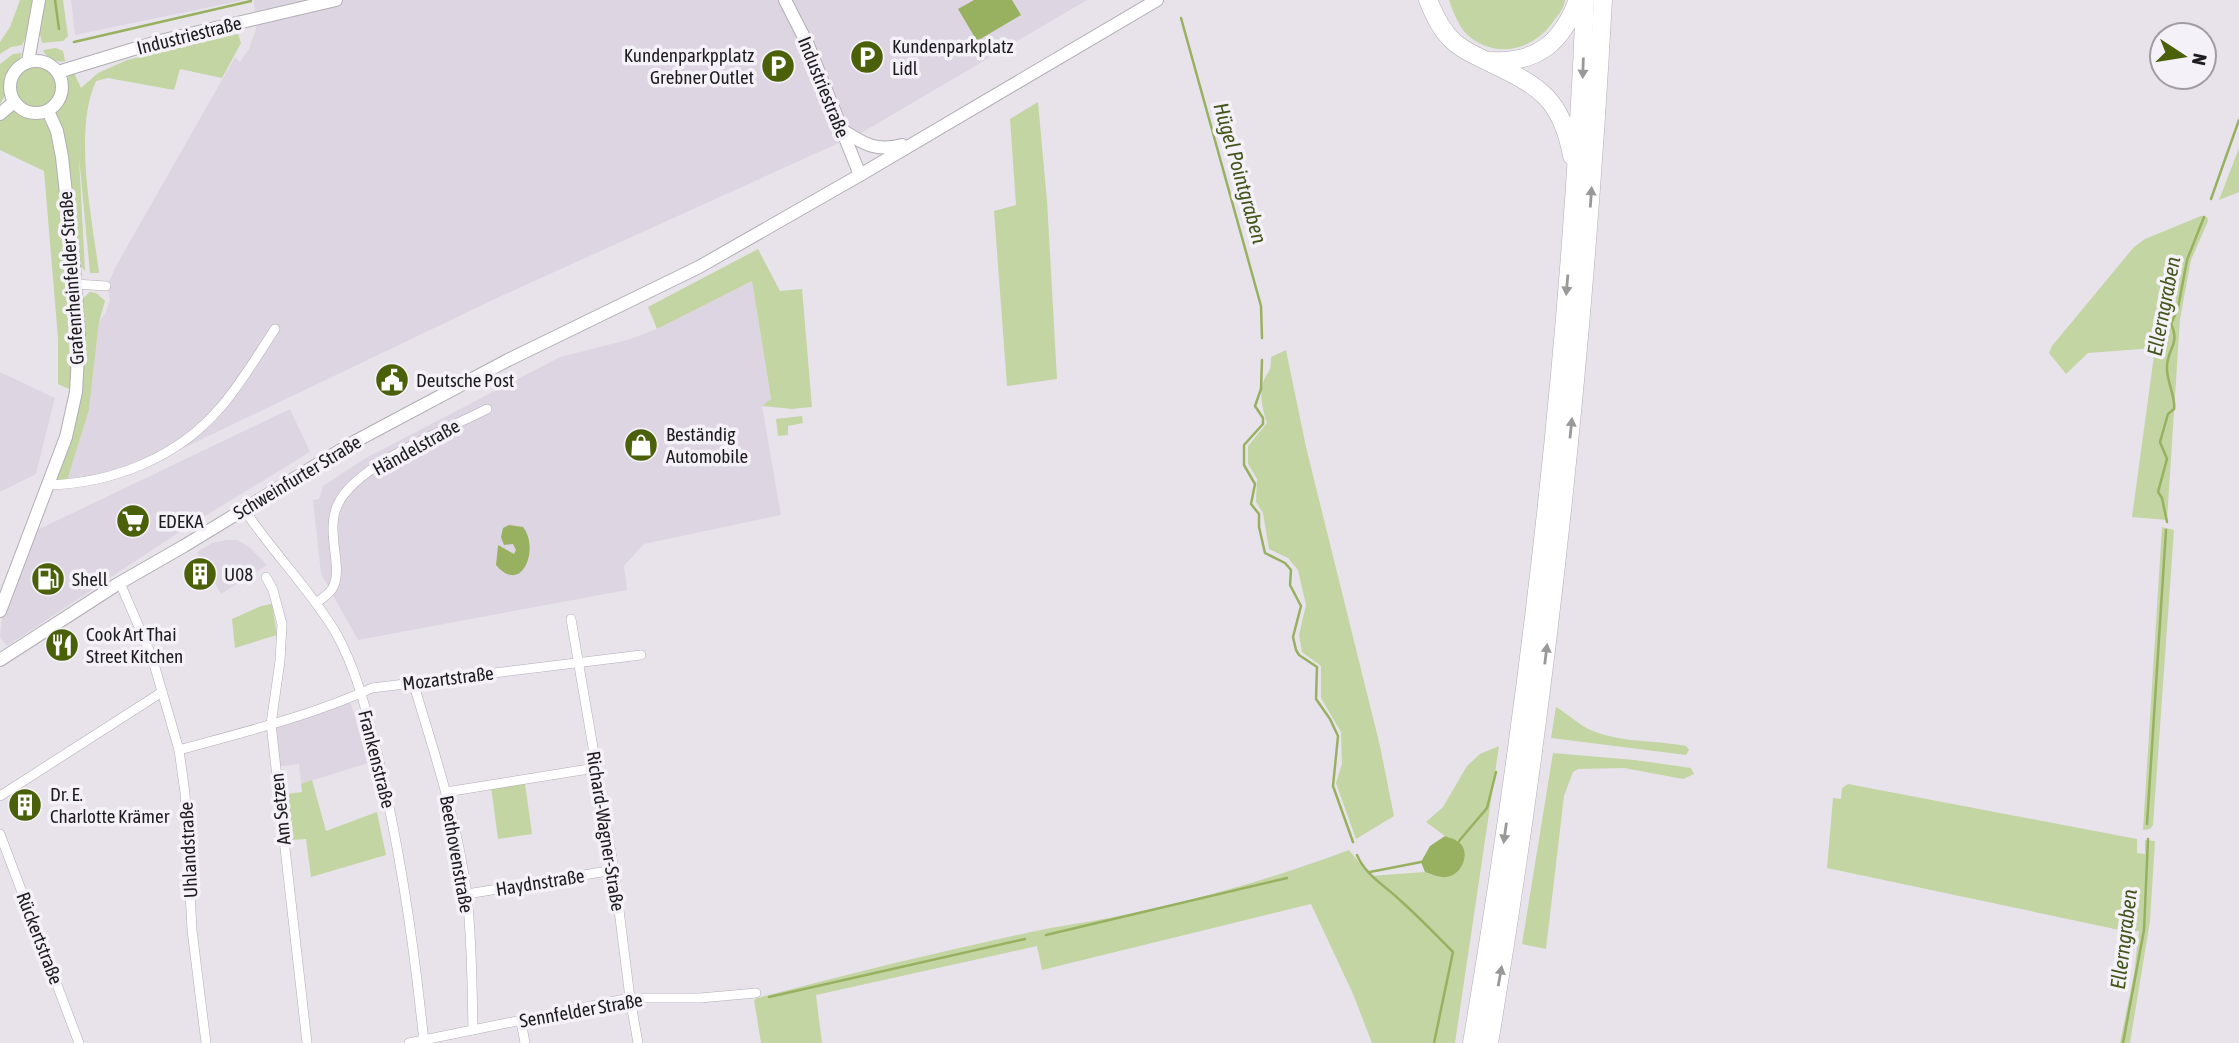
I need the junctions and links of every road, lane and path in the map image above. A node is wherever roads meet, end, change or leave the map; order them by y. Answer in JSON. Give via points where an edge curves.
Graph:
{"nodes":[{"id":1,"x":39,"y":0,"type":"edge"},
{"id":2,"x":336,"y":0,"type":"edge"},
{"id":3,"x":785,"y":0,"type":"edge"},
{"id":4,"x":1157,"y":0,"type":"edge"},
{"id":5,"x":1428,"y":0,"type":"edge"},
{"id":6,"x":1578,"y":0,"type":"edge"},
{"id":7,"x":1586,"y":0,"type":"edge"},
{"id":8,"x":1603,"y":0,"type":"edge"},
{"id":9,"x":1482,"y":59,"type":"junction"},
{"id":10,"x":28,"y":62,"type":"junction"},
{"id":11,"x":58,"y":72,"type":"junction"},
{"id":12,"x":14,"y":102,"type":"junction"},
{"id":13,"x":48,"y":111,"type":"junction"},
{"id":14,"x":0,"y":114,"type":"edge"},
{"id":15,"x":841,"y":130,"type":"junction"},
{"id":16,"x":914,"y":142,"type":"junction"},
{"id":17,"x":860,"y":175,"type":"junction"},
{"id":18,"x":1576,"y":176,"type":"junction"},
{"id":19,"x":76,"y":284,"type":"junction"},
{"id":20,"x":106,"y":286,"type":"dead end"},
{"id":21,"x":275,"y":329,"type":"dead end"},
{"id":22,"x":487,"y":409,"type":"dead end"},
{"id":23,"x":48,"y":485,"type":"junction"},
{"id":24,"x":244,"y":509,"type":"junction"},
{"id":25,"x":266,"y":576,"type":"dead end"},
{"id":26,"x":120,"y":583,"type":"junction"},
{"id":27,"x":316,"y":603,"type":"junction"},
{"id":28,"x":0,"y":611,"type":"edge"},
{"id":29,"x":571,"y":619,"type":"dead end"},
{"id":30,"x":641,"y":655,"type":"dead end"},
{"id":31,"x":0,"y":660,"type":"edge"},
{"id":32,"x":580,"y":662,"type":"junction"},
{"id":33,"x":414,"y":682,"type":"junction"},
{"id":34,"x":162,"y":692,"type":"junction"},
{"id":35,"x":361,"y":693,"type":"junction"},
{"id":36,"x":1530,"y":720,"type":"junction"},
{"id":37,"x":271,"y":724,"type":"junction"},
{"id":38,"x":179,"y":750,"type":"junction"},
{"id":39,"x":1523,"y":766,"type":"junction"},
{"id":40,"x":596,"y":768,"type":"junction"},
{"id":41,"x":446,"y":792,"type":"junction"},
{"id":42,"x":0,"y":796,"type":"edge"},
{"id":43,"x":0,"y":834,"type":"edge"},
{"id":44,"x":614,"y":870,"type":"junction"},
{"id":45,"x":467,"y":894,"type":"junction"},
{"id":46,"x":756,"y":993,"type":"dead end"},
{"id":47,"x":630,"y":998,"type":"junction"},
{"id":48,"x":521,"y":1021,"type":"junction"},
{"id":49,"x":473,"y":1030,"type":"junction"},
{"id":50,"x":424,"y":1041,"type":"edge"},
{"id":51,"x":79,"y":1043,"type":"edge"},
{"id":52,"x":206,"y":1043,"type":"edge"},
{"id":53,"x":307,"y":1043,"type":"edge"},
{"id":54,"x":409,"y":1043,"type":"edge"},
{"id":55,"x":525,"y":1043,"type":"edge"},
{"id":56,"x":638,"y":1043,"type":"edge"},
{"id":57,"x":1472,"y":1043,"type":"edge"},
{"id":58,"x":1489,"y":1043,"type":"edge"}],
"edges":[{"from":1,"to":10,"type":"street"},
{"from":2,"to":11,"type":"street","name":"Industriestraße","via":[[125,51]]},
{"from":3,"to":15,"type":"street","name":"Industriestraße"},
{"from":4,"to":16,"type":"street","name":"Schweinfurter Straße"},
{"from":5,"to":9,"type":"highway","via":[[1451,40]]},
{"from":6,"to":9,"type":"highway","via":[[1564,31],[1540,52],[1521,60]]},
{"from":7,"to":18,"type":"highway","one_way":true},
{"from":36,"to":8,"type":"highway","one_way":true,"via":[[1560,536],[1583,303]]},
{"from":9,"to":18,"type":"highway","via":[[1535,86],[1558,111]]},
{"from":10,"to":11,"type":"street","via":[[46,63]]},
{"from":10,"to":12,"type":"street","via":[[10,82]]},
{"from":11,"to":13,"type":"street","via":[[61,96]]},
{"from":12,"to":13,"type":"street","via":[[32,114]]},
{"from":12,"to":14,"type":"street"},
{"from":13,"to":19,"type":"street","name":"Grafenrheinfelder Straße","via":[[62,157]]},
{"from":15,"to":16,"type":"street","via":[[860,142],[886,149]]},
{"from":15,"to":17,"type":"street","name":"Industriestraße"},
{"from":16,"to":17,"type":"street","name":"Schweinfurter Straße"},
{"from":17,"to":24,"type":"street","name":"Schweinfurter Straße","via":[[699,267],[379,428]]},
{"from":18,"to":36,"type":"highway","one_way":true},
{"from":19,"to":20,"type":"street"},
{"from":19,"to":23,"type":"street","name":"Grafenrheinfelder Straße","via":[[76,392]]},
{"from":21,"to":23,"type":"street","via":[[219,409],[195,433],[128,471],[105,479]]},
{"from":22,"to":27,"type":"street","name":"Händelstraße","via":[[399,453],[346,493],[334,514],[336,581]]},
{"from":23,"to":28,"type":"street","name":"Grafenrheinfelder Straße"},
{"from":24,"to":26,"type":"street","name":"Schweinfurter Straße"},
{"from":24,"to":27,"type":"street","name":"Frankenstraße"},
{"from":25,"to":37,"type":"street","name":"Am Setzen","via":[[282,624]]},
{"from":26,"to":31,"type":"street","name":"Schweinfurter Straße"},
{"from":26,"to":34,"type":"street","name":"Uhlandstraße"},
{"from":27,"to":35,"type":"street","name":"Frankenstraße","via":[[342,646]]},
{"from":29,"to":32,"type":"street","name":"Richard-Wagner-Straße"},
{"from":30,"to":32,"type":"street","name":"Mozartstraße"},
{"from":32,"to":33,"type":"street","name":"Mozartstraße"},
{"from":32,"to":40,"type":"street","name":"Richard-Wagner-Straße"},
{"from":33,"to":35,"type":"street","name":"Mozartstraße"},
{"from":33,"to":41,"type":"street","name":"Beethovenstraße"},
{"from":34,"to":38,"type":"street","name":"Uhlandstraße"},
{"from":34,"to":42,"type":"street"},
{"from":35,"to":37,"type":"street","name":"Mozartstraße"},
{"from":35,"to":50,"type":"street","name":"Frankenstraße","via":[[399,853]]},
{"from":36,"to":39,"type":"highway"},
{"from":37,"to":38,"type":"street","name":"Mozartstraße"},
{"from":37,"to":53,"type":"street","name":"Am Setzen"},
{"from":38,"to":52,"type":"street","name":"Uhlandstraße","via":[[192,930]]},
{"from":39,"to":57,"type":"highway","one_way":true},
{"from":58,"to":39,"type":"highway","one_way":true},
{"from":40,"to":41,"type":"street"},
{"from":40,"to":44,"type":"street","name":"Richard-Wagner-Straße"},
{"from":41,"to":45,"type":"street","name":"Beethovenstraße"},
{"from":43,"to":51,"type":"street","name":"Rückertstraße"},
{"from":44,"to":45,"type":"street","name":"Haydnstraße"},
{"from":44,"to":47,"type":"street","name":"Richard-Wagner-Straße"},
{"from":45,"to":49,"type":"street","name":"Beethovenstraße"},
{"from":46,"to":47,"type":"street","name":"Sennfelder Straße"},
{"from":47,"to":48,"type":"street","name":"Sennfelder Straße"},
{"from":47,"to":56,"type":"street","name":"Richard-Wagner-Straße"},
{"from":48,"to":49,"type":"street","name":"Sennfelder Straße"},
{"from":48,"to":55,"type":"street"},
{"from":49,"to":50,"type":"street","name":"Sennfelder Straße"},
{"from":50,"to":54,"type":"street","name":"Sennfelder Straße"}]}
